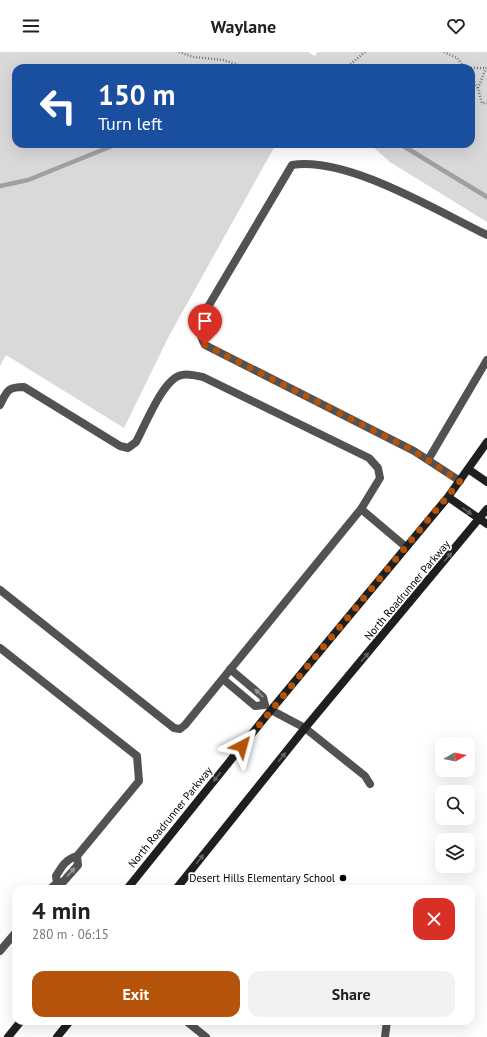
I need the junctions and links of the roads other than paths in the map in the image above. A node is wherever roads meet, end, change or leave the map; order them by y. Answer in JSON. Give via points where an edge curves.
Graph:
{"nodes":[{"id":1,"x":487,"y":235,"type":"edge"},
{"id":2,"x":487,"y":360,"type":"edge"},
{"id":3,"x":0,"y":405,"type":"edge"},
{"id":4,"x":487,"y":442,"type":"edge"},
{"id":5,"x":428,"y":460,"type":"junction"},
{"id":6,"x":468,"y":469,"type":"junction"},
{"id":7,"x":460,"y":481,"type":"junction"},
{"id":8,"x":487,"y":482,"type":"edge"},
{"id":9,"x":448,"y":497,"type":"junction"},
{"id":10,"x":361,"y":509,"type":"junction"},
{"id":11,"x":487,"y":509,"type":"edge"},
{"id":12,"x":479,"y":519,"type":"junction"},
{"id":13,"x":487,"y":524,"type":"edge"},
{"id":14,"x":406,"y":547,"type":"junction"},
{"id":15,"x":0,"y":590,"type":"edge"},
{"id":16,"x":1,"y":651,"type":"edge"},
{"id":17,"x":230,"y":669,"type":"junction"},
{"id":18,"x":223,"y":679,"type":"junction"},
{"id":19,"x":268,"y":708,"type":"junction"},
{"id":20,"x":305,"y":728,"type":"junction"},
{"id":21,"x":370,"y":784,"type":"dead end"},
{"id":22,"x":77,"y":856,"type":"junction"},
{"id":23,"x":57,"y":883,"type":"junction"},
{"id":24,"x":55,"y":885,"type":"edge"},
{"id":25,"x":130,"y":885,"type":"edge"},
{"id":26,"x":179,"y":885,"type":"edge"},
{"id":27,"x":12,"y":937,"type":"edge"},
{"id":28,"x":0,"y":951,"type":"edge"},
{"id":29,"x":17,"y":1025,"type":"edge"},
{"id":30,"x":67,"y":1025,"type":"edge"},
{"id":31,"x":191,"y":1025,"type":"edge"},
{"id":32,"x":386,"y":1025,"type":"edge"},
{"id":33,"x":8,"y":1037,"type":"edge"},
{"id":34,"x":57,"y":1037,"type":"edge"},
{"id":35,"x":206,"y":1037,"type":"edge"},
{"id":36,"x":385,"y":1037,"type":"edge"}],
"edges":[{"from":1,"to":5,"type":"street","via":[[369,178],[328,165],[292,165],[202,317],[201,338],[205,345]]},
{"from":2,"to":5,"type":"street"},
{"from":3,"to":10,"type":"street","via":[[8,390],[24,387],[120,446],[128,448],[136,442],[163,391],[173,378],[182,374],[203,377],[369,458],[378,468],[380,478]]},
{"from":4,"to":6,"type":"main road","name":"North Roadrunner Parkway"},
{"from":5,"to":7,"type":"street"},
{"from":6,"to":7,"type":"main road","name":"North Roadrunner Parkway"},
{"from":6,"to":8,"type":"main road"},
{"from":7,"to":9,"type":"main road","name":"North Roadrunner Parkway"},
{"from":9,"to":12,"type":"main road","one_way":true},
{"from":9,"to":14,"type":"main road","name":"North Roadrunner Parkway"},
{"from":10,"to":14,"type":"street"},
{"from":10,"to":17,"type":"street"},
{"from":11,"to":12,"type":"main road","name":"North Roadrunner Parkway"},
{"from":12,"to":13,"type":"main road"},
{"from":20,"to":12,"type":"main road","name":"North Roadrunner Parkway","one_way":true},
{"from":14,"to":19,"type":"main road","name":"North Roadrunner Parkway"},
{"from":15,"to":18,"type":"street","via":[[174,728],[180,729],[185,725]]},
{"from":16,"to":22,"type":"street","via":[[137,756],[139,781]]},
{"from":17,"to":18,"type":"street"},
{"from":19,"to":17,"type":"street","one_way":true,"via":[[263,697]]},
{"from":18,"to":19,"type":"street","via":[[255,706]]},
{"from":19,"to":20,"type":"street"},
{"from":19,"to":25,"type":"main road","name":"North Roadrunner Parkway","one_way":true},
{"from":20,"to":21,"type":"street","via":[[365,776]]},
{"from":26,"to":20,"type":"main road","name":"North Roadrunner Parkway","one_way":true},
{"from":22,"to":23,"type":"street","via":[[65,862],[56,876]]},
{"from":23,"to":22,"type":"street","one_way":true,"via":[[63,882],[78,865]]},
{"from":23,"to":24,"type":"street"},
{"from":27,"to":28,"type":"street"},
{"from":29,"to":33,"type":"main road"},
{"from":30,"to":34,"type":"main road"},
{"from":31,"to":35,"type":"street"},
{"from":32,"to":36,"type":"street"}]}
